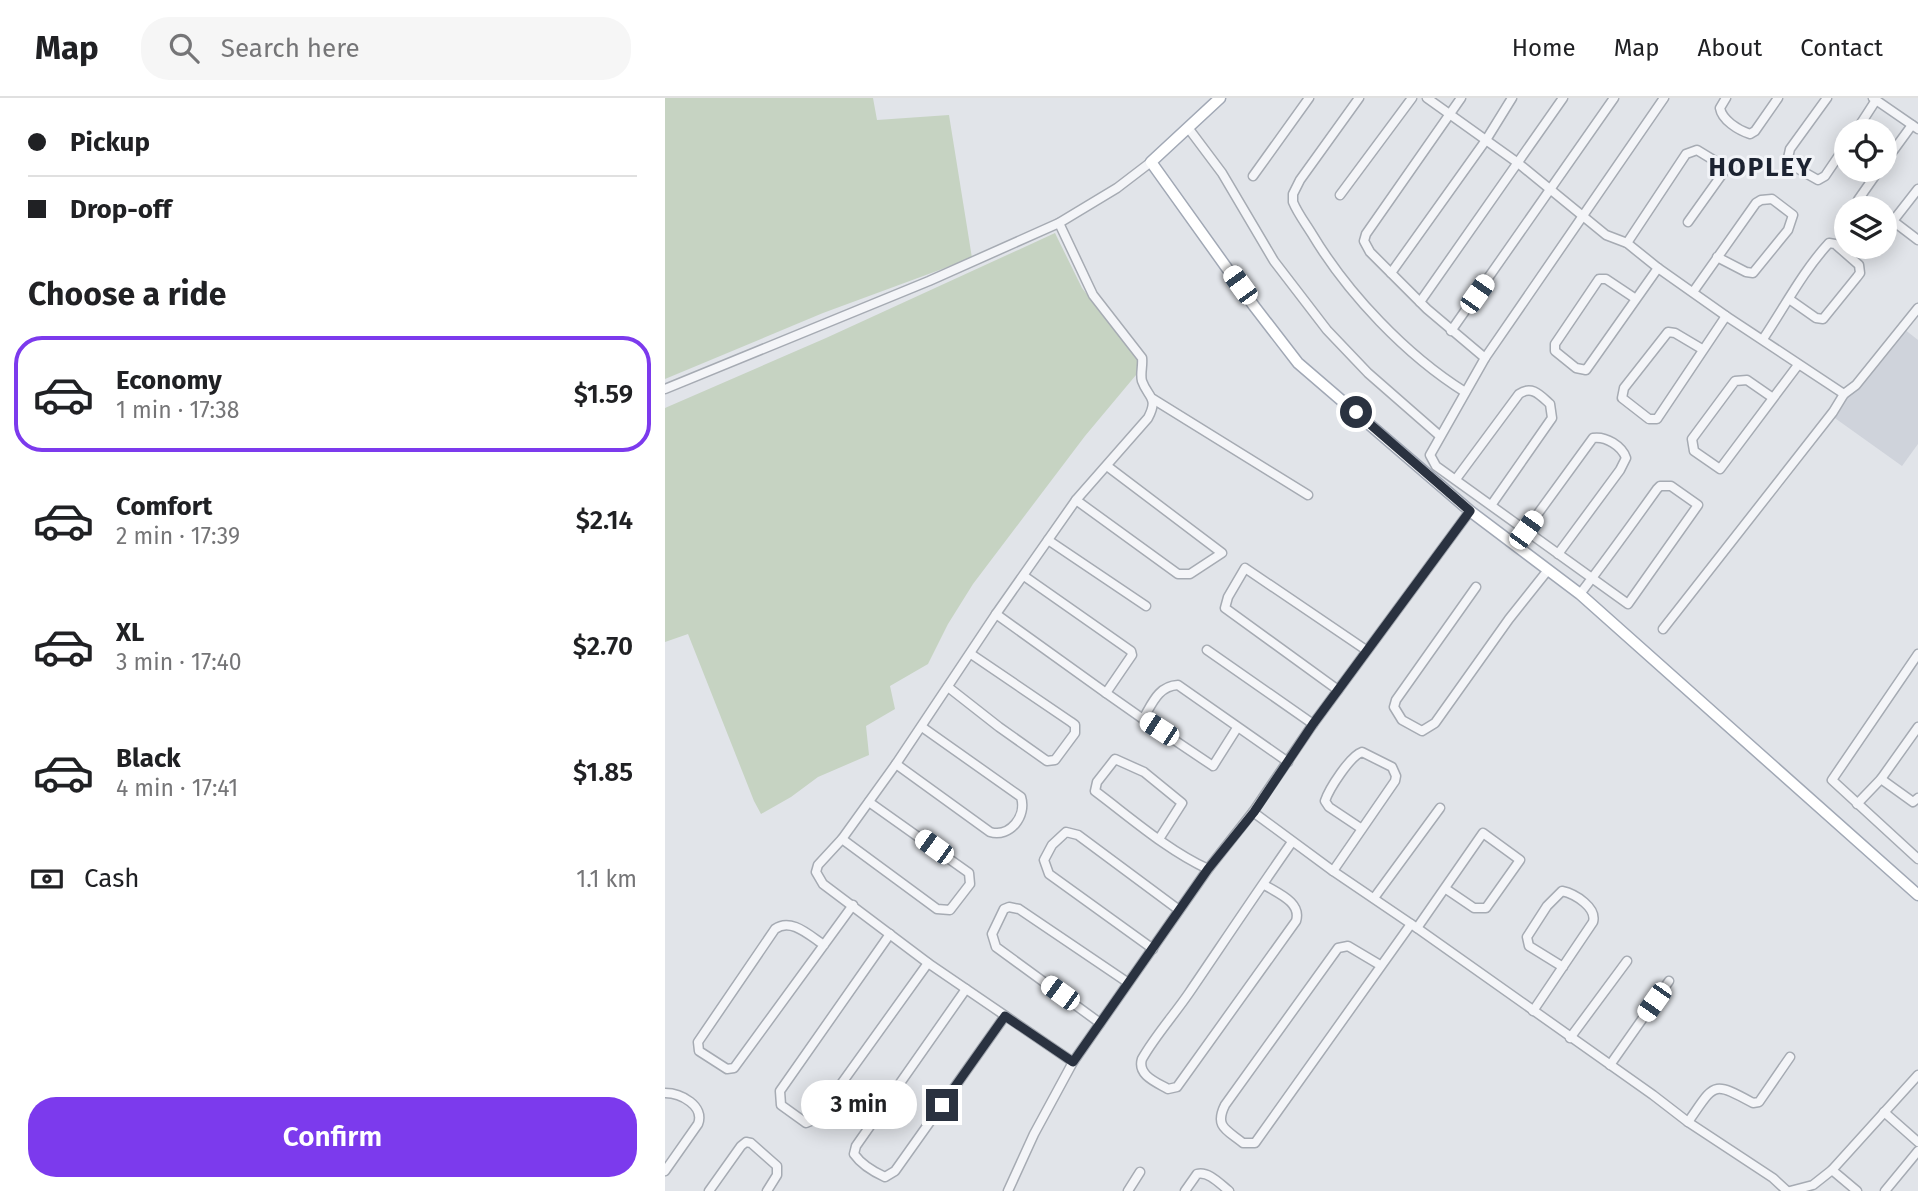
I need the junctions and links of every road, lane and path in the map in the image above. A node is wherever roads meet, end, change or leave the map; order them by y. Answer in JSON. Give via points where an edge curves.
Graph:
{"nodes":[{"id":1,"x":1220,"y":98,"type":"edge"},
{"id":2,"x":1309,"y":98,"type":"edge"},
{"id":3,"x":1359,"y":98,"type":"edge"},
{"id":4,"x":1412,"y":98,"type":"edge"},
{"id":5,"x":1427,"y":98,"type":"edge"},
{"id":6,"x":1461,"y":98,"type":"edge"},
{"id":7,"x":1512,"y":98,"type":"edge"},
{"id":8,"x":1563,"y":98,"type":"edge"},
{"id":9,"x":1614,"y":98,"type":"edge"},
{"id":10,"x":1664,"y":98,"type":"edge"},
{"id":11,"x":1726,"y":98,"type":"edge"},
{"id":12,"x":1778,"y":98,"type":"edge"},
{"id":13,"x":1828,"y":98,"type":"edge"},
{"id":14,"x":1875,"y":99,"type":"edge"},
{"id":15,"x":1449,"y":115,"type":"junction"},
{"id":16,"x":1863,"y":119,"type":"edge"},
{"id":17,"x":1915,"y":127,"type":"edge"},
{"id":18,"x":1189,"y":128,"type":"junction"},
{"id":19,"x":1486,"y":140,"type":"junction"},
{"id":20,"x":1897,"y":148,"type":"edge"},
{"id":21,"x":1151,"y":162,"type":"junction"},
{"id":22,"x":1834,"y":162,"type":"edge"},
{"id":23,"x":1518,"y":163,"type":"junction"},
{"id":24,"x":1253,"y":176,"type":"dead end"},
{"id":25,"x":1552,"y":189,"type":"junction"},
{"id":26,"x":1918,"y":190,"type":"edge"},
{"id":27,"x":1340,"y":195,"type":"dead end"},
{"id":28,"x":1897,"y":215,"type":"edge"},
{"id":29,"x":1582,"y":217,"type":"junction"},
{"id":30,"x":1688,"y":222,"type":"dead end"},
{"id":31,"x":1059,"y":223,"type":"junction"},
{"id":32,"x":1897,"y":228,"type":"edge"},
{"id":33,"x":1918,"y":240,"type":"edge"},
{"id":34,"x":1627,"y":243,"type":"junction"},
{"id":35,"x":1717,"y":257,"type":"junction"},
{"id":36,"x":1658,"y":268,"type":"junction"},
{"id":37,"x":1391,"y":273,"type":"junction"},
{"id":38,"x":1693,"y":292,"type":"junction"},
{"id":39,"x":1636,"y":299,"type":"junction"},
{"id":40,"x":1789,"y":299,"type":"junction"},
{"id":41,"x":1420,"y":302,"type":"junction"},
{"id":42,"x":1918,"y":308,"type":"edge"},
{"id":43,"x":1726,"y":316,"type":"junction"},
{"id":44,"x":1451,"y":331,"type":"junction"},
{"id":45,"x":1763,"y":340,"type":"junction"},
{"id":46,"x":1702,"y":349,"type":"junction"},
{"id":47,"x":1485,"y":358,"type":"junction"},
{"id":48,"x":1798,"y":365,"type":"junction"},
{"id":49,"x":665,"y":389,"type":"edge"},
{"id":50,"x":1465,"y":392,"type":"junction"},
{"id":51,"x":1844,"y":394,"type":"junction"},
{"id":52,"x":1773,"y":398,"type":"junction"},
{"id":53,"x":1153,"y":399,"type":"junction"},
{"id":54,"x":1440,"y":436,"type":"junction"},
{"id":55,"x":1107,"y":466,"type":"junction"},
{"id":56,"x":1456,"y":479,"type":"junction"},
{"id":57,"x":1308,"y":495,"type":"dead end"},
{"id":58,"x":1076,"y":500,"type":"junction"},
{"id":59,"x":1492,"y":504,"type":"junction"},
{"id":60,"x":1470,"y":511,"type":"junction"},
{"id":61,"x":1526,"y":530,"type":"junction"},
{"id":62,"x":1048,"y":540,"type":"junction"},
{"id":63,"x":1558,"y":554,"type":"junction"},
{"id":64,"x":1548,"y":570,"type":"junction"},
{"id":65,"x":1024,"y":576,"type":"junction"},
{"id":66,"x":1591,"y":579,"type":"junction"},
{"id":67,"x":1476,"y":587,"type":"dead end"},
{"id":68,"x":1580,"y":594,"type":"junction"},
{"id":69,"x":1146,"y":606,"type":"dead end"},
{"id":70,"x":996,"y":614,"type":"junction"},
{"id":71,"x":1663,"y":629,"type":"dead end"},
{"id":72,"x":1207,"y":650,"type":"dead end"},
{"id":73,"x":1366,"y":650,"type":"junction"},
{"id":74,"x":971,"y":654,"type":"junction"},
{"id":75,"x":1918,"y":654,"type":"edge"},
{"id":76,"x":948,"y":687,"type":"junction"},
{"id":77,"x":1338,"y":690,"type":"junction"},
{"id":78,"x":1106,"y":693,"type":"junction"},
{"id":79,"x":1143,"y":719,"type":"junction"},
{"id":80,"x":1313,"y":724,"type":"junction"},
{"id":81,"x":922,"y":727,"type":"junction"},
{"id":82,"x":1918,"y":727,"type":"edge"},
{"id":83,"x":1237,"y":728,"type":"junction"},
{"id":84,"x":1288,"y":762,"type":"junction"},
{"id":85,"x":896,"y":764,"type":"junction"},
{"id":86,"x":1881,"y":779,"type":"junction"},
{"id":87,"x":1918,"y":799,"type":"edge"},
{"id":88,"x":869,"y":802,"type":"junction"},
{"id":89,"x":1857,"y":804,"type":"junction"},
{"id":90,"x":1440,"y":808,"type":"dead end"},
{"id":91,"x":1254,"y":812,"type":"junction"},
{"id":92,"x":1362,"y":829,"type":"junction"},
{"id":93,"x":842,"y":839,"type":"junction"},
{"id":94,"x":1159,"y":839,"type":"junction"},
{"id":95,"x":1292,"y":842,"type":"junction"},
{"id":96,"x":1918,"y":859,"type":"edge"},
{"id":97,"x":1208,"y":869,"type":"junction"},
{"id":98,"x":1333,"y":872,"type":"junction"},
{"id":99,"x":1263,"y":884,"type":"junction"},
{"id":100,"x":1446,"y":889,"type":"junction"},
{"id":101,"x":1918,"y":895,"type":"edge"},
{"id":102,"x":1374,"y":898,"type":"junction"},
{"id":103,"x":853,"y":905,"type":"junction"},
{"id":104,"x":1179,"y":911,"type":"junction"},
{"id":105,"x":1414,"y":926,"type":"junction"},
{"id":106,"x":890,"y":934,"type":"junction"},
{"id":107,"x":824,"y":945,"type":"junction"},
{"id":108,"x":1153,"y":949,"type":"junction"},
{"id":109,"x":1626,"y":961,"type":"dead end"},
{"id":110,"x":928,"y":962,"type":"junction"},
{"id":111,"x":1380,"y":965,"type":"junction"},
{"id":112,"x":1563,"y":967,"type":"junction"},
{"id":113,"x":1669,"y":981,"type":"dead end"},
{"id":114,"x":1127,"y":982,"type":"junction"},
{"id":115,"x":966,"y":989,"type":"junction"},
{"id":116,"x":1533,"y":1011,"type":"junction"},
{"id":117,"x":1005,"y":1016,"type":"junction"},
{"id":118,"x":1100,"y":1023,"type":"junction"},
{"id":119,"x":1570,"y":1038,"type":"junction"},
{"id":120,"x":1790,"y":1057,"type":"dead end"},
{"id":121,"x":1073,"y":1062,"type":"junction"},
{"id":122,"x":1610,"y":1065,"type":"junction"},
{"id":123,"x":1918,"y":1075,"type":"edge"},
{"id":124,"x":665,"y":1093,"type":"edge"},
{"id":125,"x":1884,"y":1112,"type":"junction"},
{"id":126,"x":1688,"y":1122,"type":"junction"},
{"id":127,"x":1918,"y":1142,"type":"edge"},
{"id":128,"x":1918,"y":1151,"type":"edge"},
{"id":129,"x":1832,"y":1170,"type":"junction"},
{"id":130,"x":665,"y":1171,"type":"edge"},
{"id":131,"x":1140,"y":1172,"type":"dead end"},
{"id":132,"x":709,"y":1191,"type":"edge"},
{"id":133,"x":767,"y":1191,"type":"edge"},
{"id":134,"x":1008,"y":1191,"type":"edge"},
{"id":135,"x":1128,"y":1191,"type":"edge"},
{"id":136,"x":1185,"y":1191,"type":"edge"},
{"id":137,"x":1229,"y":1191,"type":"edge"},
{"id":138,"x":1788,"y":1191,"type":"edge"},
{"id":139,"x":1857,"y":1191,"type":"edge"},
{"id":140,"x":1885,"y":1191,"type":"edge"}],
"edges":[{"from":1,"to":18,"type":"main road"},
{"from":2,"to":24,"type":"street"},
{"from":3,"to":50,"type":"street","via":[[1300,180],[1293,202],[1348,285],[1408,348]]},
{"from":4,"to":27,"type":"street"},
{"from":5,"to":15,"type":"street"},
{"from":6,"to":15,"type":"street"},
{"from":7,"to":19,"type":"street"},
{"from":8,"to":23,"type":"street"},
{"from":9,"to":25,"type":"street"},
{"from":10,"to":29,"type":"street"},
{"from":11,"to":12,"type":"street","via":[[1720,108],[1722,115],[1749,134]]},
{"from":13,"to":22,"type":"street","via":[[1791,146],[1789,159],[1810,177],[1822,179]]},
{"from":14,"to":16,"type":"street"},
{"from":14,"to":17,"type":"street"},
{"from":15,"to":19,"type":"street"},
{"from":15,"to":37,"type":"street","via":[[1365,237],[1370,252]]},
{"from":17,"to":20,"type":"street"},
{"from":18,"to":21,"type":"main road"},
{"from":18,"to":54,"type":"street","via":[[1222,173],[1274,261],[1327,330]]},
{"from":19,"to":23,"type":"street"},
{"from":19,"to":37,"type":"street"},
{"from":21,"to":31,"type":"street"},
{"from":21,"to":60,"type":"main road","via":[[1298,363]]},
{"from":23,"to":25,"type":"street"},
{"from":23,"to":41,"type":"street"},
{"from":25,"to":29,"type":"street"},
{"from":25,"to":44,"type":"street"},
{"from":26,"to":28,"type":"street"},
{"from":29,"to":34,"type":"street","via":[[1606,235]]},
{"from":29,"to":47,"type":"street"},
{"from":30,"to":34,"type":"street","via":[[1723,173],[1720,164],[1697,150],[1686,155]]},
{"from":31,"to":49,"type":"street"},
{"from":31,"to":53,"type":"street","via":[[1093,295],[1142,358],[1141,379]]},
{"from":32,"to":33,"type":"street"},
{"from":34,"to":36,"type":"street"},
{"from":35,"to":35,"type":"street","via":[[1753,273],[1788,230],[1793,215],[1777,201],[1761,200]]},
{"from":35,"to":38,"type":"street"},
{"from":36,"to":38,"type":"street"},
{"from":36,"to":39,"type":"street"},
{"from":37,"to":41,"type":"street"},
{"from":38,"to":43,"type":"street"},
{"from":39,"to":39,"type":"street","via":[[1586,370],[1576,369],[1555,351],[1555,344],[1599,279]]},
{"from":40,"to":40,"type":"street","via":[[1823,319],[1857,277],[1859,265],[1829,243]]},
{"from":40,"to":45,"type":"street"},
{"from":41,"to":44,"type":"street"},
{"from":42,"to":51,"type":"street"},
{"from":43,"to":45,"type":"street"},
{"from":43,"to":46,"type":"street"},
{"from":44,"to":47,"type":"street"},
{"from":45,"to":48,"type":"street"},
{"from":46,"to":46,"type":"street","via":[[1668,332],[1624,388],[1622,398],[1649,419],[1657,419]]},
{"from":47,"to":50,"type":"street"},
{"from":48,"to":51,"type":"street"},
{"from":48,"to":52,"type":"street"},
{"from":50,"to":54,"type":"street"},
{"from":51,"to":71,"type":"street"},
{"from":52,"to":52,"type":"street","via":[[1720,469],[1694,451],[1692,439],[1735,381],[1747,380]]},
{"from":53,"to":55,"type":"street","via":[[1148,418]]},
{"from":53,"to":57,"type":"street"},
{"from":54,"to":56,"type":"street","via":[[1430,458]]},
{"from":55,"to":58,"type":"street"},
{"from":55,"to":58,"type":"street","via":[[1222,553],[1191,574],[1178,574]]},
{"from":56,"to":59,"type":"street"},
{"from":56,"to":59,"type":"street","via":[[1519,394],[1538,392],[1550,404],[1552,418]]},
{"from":58,"to":62,"type":"street"},
{"from":59,"to":61,"type":"street"},
{"from":60,"to":64,"type":"main road"},
{"from":60,"to":73,"type":"street"},
{"from":61,"to":63,"type":"street"},
{"from":61,"to":63,"type":"street","via":[[1593,438],[1604,438],[1622,449],[1626,458],[1621,470]]},
{"from":62,"to":65,"type":"street"},
{"from":62,"to":69,"type":"street"},
{"from":63,"to":66,"type":"street"},
{"from":64,"to":67,"type":"street","via":[[1435,723],[1422,731],[1402,720],[1394,707],[1396,700]]},
{"from":64,"to":68,"type":"main road"},
{"from":65,"to":70,"type":"street"},
{"from":65,"to":78,"type":"street","via":[[1131,651]]},
{"from":66,"to":66,"type":"street","via":[[1660,486],[1671,486],[1698,505],[1628,604]]},
{"from":66,"to":68,"type":"street"},
{"from":68,"to":101,"type":"main road"},
{"from":70,"to":74,"type":"street"},
{"from":70,"to":78,"type":"street"},
{"from":72,"to":80,"type":"street"},
{"from":73,"to":77,"type":"street"},
{"from":73,"to":77,"type":"street","via":[[1245,568],[1225,608]]},
{"from":74,"to":76,"type":"street"},
{"from":74,"to":76,"type":"street","via":[[1072,722],[1075,733],[1055,760],[1047,761]]},
{"from":75,"to":89,"type":"street","via":[[1832,780]]},
{"from":76,"to":81,"type":"street"},
{"from":77,"to":80,"type":"street"},
{"from":78,"to":79,"type":"street"},
{"from":79,"to":83,"type":"street","via":[[1161,691],[1178,685]]},
{"from":79,"to":83,"type":"street","via":[[1213,766]]},
{"from":80,"to":84,"type":"street"},
{"from":81,"to":85,"type":"street"},
{"from":81,"to":85,"type":"street","via":[[1021,797],[1022,811],[1012,828],[1002,834],[990,832]]},
{"from":82,"to":86,"type":"street"},
{"from":83,"to":84,"type":"street"},
{"from":84,"to":91,"type":"street"},
{"from":85,"to":88,"type":"street"},
{"from":86,"to":87,"type":"street","via":[[1913,802]]},
{"from":86,"to":89,"type":"street"},
{"from":88,"to":93,"type":"street"},
{"from":88,"to":93,"type":"street","via":[[969,873],[970,884],[955,906],[937,909]]},
{"from":89,"to":96,"type":"street"},
{"from":90,"to":102,"type":"street"},
{"from":91,"to":95,"type":"street"},
{"from":91,"to":97,"type":"street"},
{"from":92,"to":92,"type":"street","via":[[1396,776],[1392,767],[1362,752],[1355,754],[1325,801]]},
{"from":92,"to":98,"type":"street"},
{"from":93,"to":103,"type":"street","via":[[816,872],[823,884]]},
{"from":94,"to":94,"type":"street","via":[[1095,791],[1115,759],[1144,772],[1181,803]]},
{"from":94,"to":97,"type":"street"},
{"from":95,"to":98,"type":"street"},
{"from":95,"to":99,"type":"street"},
{"from":97,"to":104,"type":"street"},
{"from":98,"to":102,"type":"street"},
{"from":99,"to":99,"type":"street","via":[[1142,1059],[1144,1074],[1168,1089],[1177,1087],[1207,1048],[1296,921],[1295,906]]},
{"from":100,"to":100,"type":"street","via":[[1483,833],[1520,860],[1486,908],[1474,908]]},
{"from":100,"to":105,"type":"street"},
{"from":102,"to":105,"type":"street"},
{"from":103,"to":106,"type":"street"},
{"from":103,"to":107,"type":"street"},
{"from":104,"to":108,"type":"street"},
{"from":104,"to":108,"type":"street","via":[[1078,835],[1066,832],[1052,845],[1044,860],[1049,874]]},
{"from":105,"to":111,"type":"street"},
{"from":105,"to":116,"type":"street"},
{"from":106,"to":110,"type":"street"},
{"from":106,"to":110,"type":"street","via":[[780,1091],[781,1105],[791,1114],[806,1123],[816,1119]]},
{"from":107,"to":107,"type":"street","via":[[732,1069],[698,1049],[698,1042],[775,929],[791,925]]},
{"from":108,"to":114,"type":"street"},
{"from":109,"to":119,"type":"street"},
{"from":110,"to":115,"type":"street"},
{"from":111,"to":111,"type":"street","via":[[1255,1143],[1243,1143],[1221,1126],[1219,1116],[1225,1105],[1338,948],[1348,946]]},
{"from":112,"to":112,"type":"street","via":[[1595,914],[1562,891],[1547,906],[1527,942]]},
{"from":112,"to":116,"type":"street"},
{"from":113,"to":122,"type":"street"},
{"from":114,"to":118,"type":"street"},
{"from":114,"to":118,"type":"street","via":[[1019,909],[1004,909],[992,934],[996,947]]},
{"from":115,"to":117,"type":"street"},
{"from":115,"to":117,"type":"street","via":[[856,1146],[856,1157],[871,1168],[885,1177],[895,1171]]},
{"from":116,"to":119,"type":"street"},
{"from":117,"to":121,"type":"street"},
{"from":118,"to":121,"type":"street"},
{"from":119,"to":122,"type":"street"},
{"from":120,"to":126,"type":"street","via":[[1759,1102],[1753,1104],[1714,1088]]},
{"from":121,"to":134,"type":"street"},
{"from":122,"to":126,"type":"street"},
{"from":123,"to":125,"type":"street"},
{"from":124,"to":130,"type":"street","via":[[692,1103],[700,1117]]},
{"from":125,"to":127,"type":"street"},
{"from":125,"to":129,"type":"street"},
{"from":126,"to":138,"type":"street"},
{"from":128,"to":140,"type":"street"},
{"from":129,"to":138,"type":"street","via":[[1813,1185]]},
{"from":129,"to":139,"type":"street"},
{"from":131,"to":135,"type":"street"},
{"from":132,"to":133,"type":"street","via":[[746,1142],[777,1166]]},
{"from":136,"to":137,"type":"street","via":[[1201,1172]]}]}
